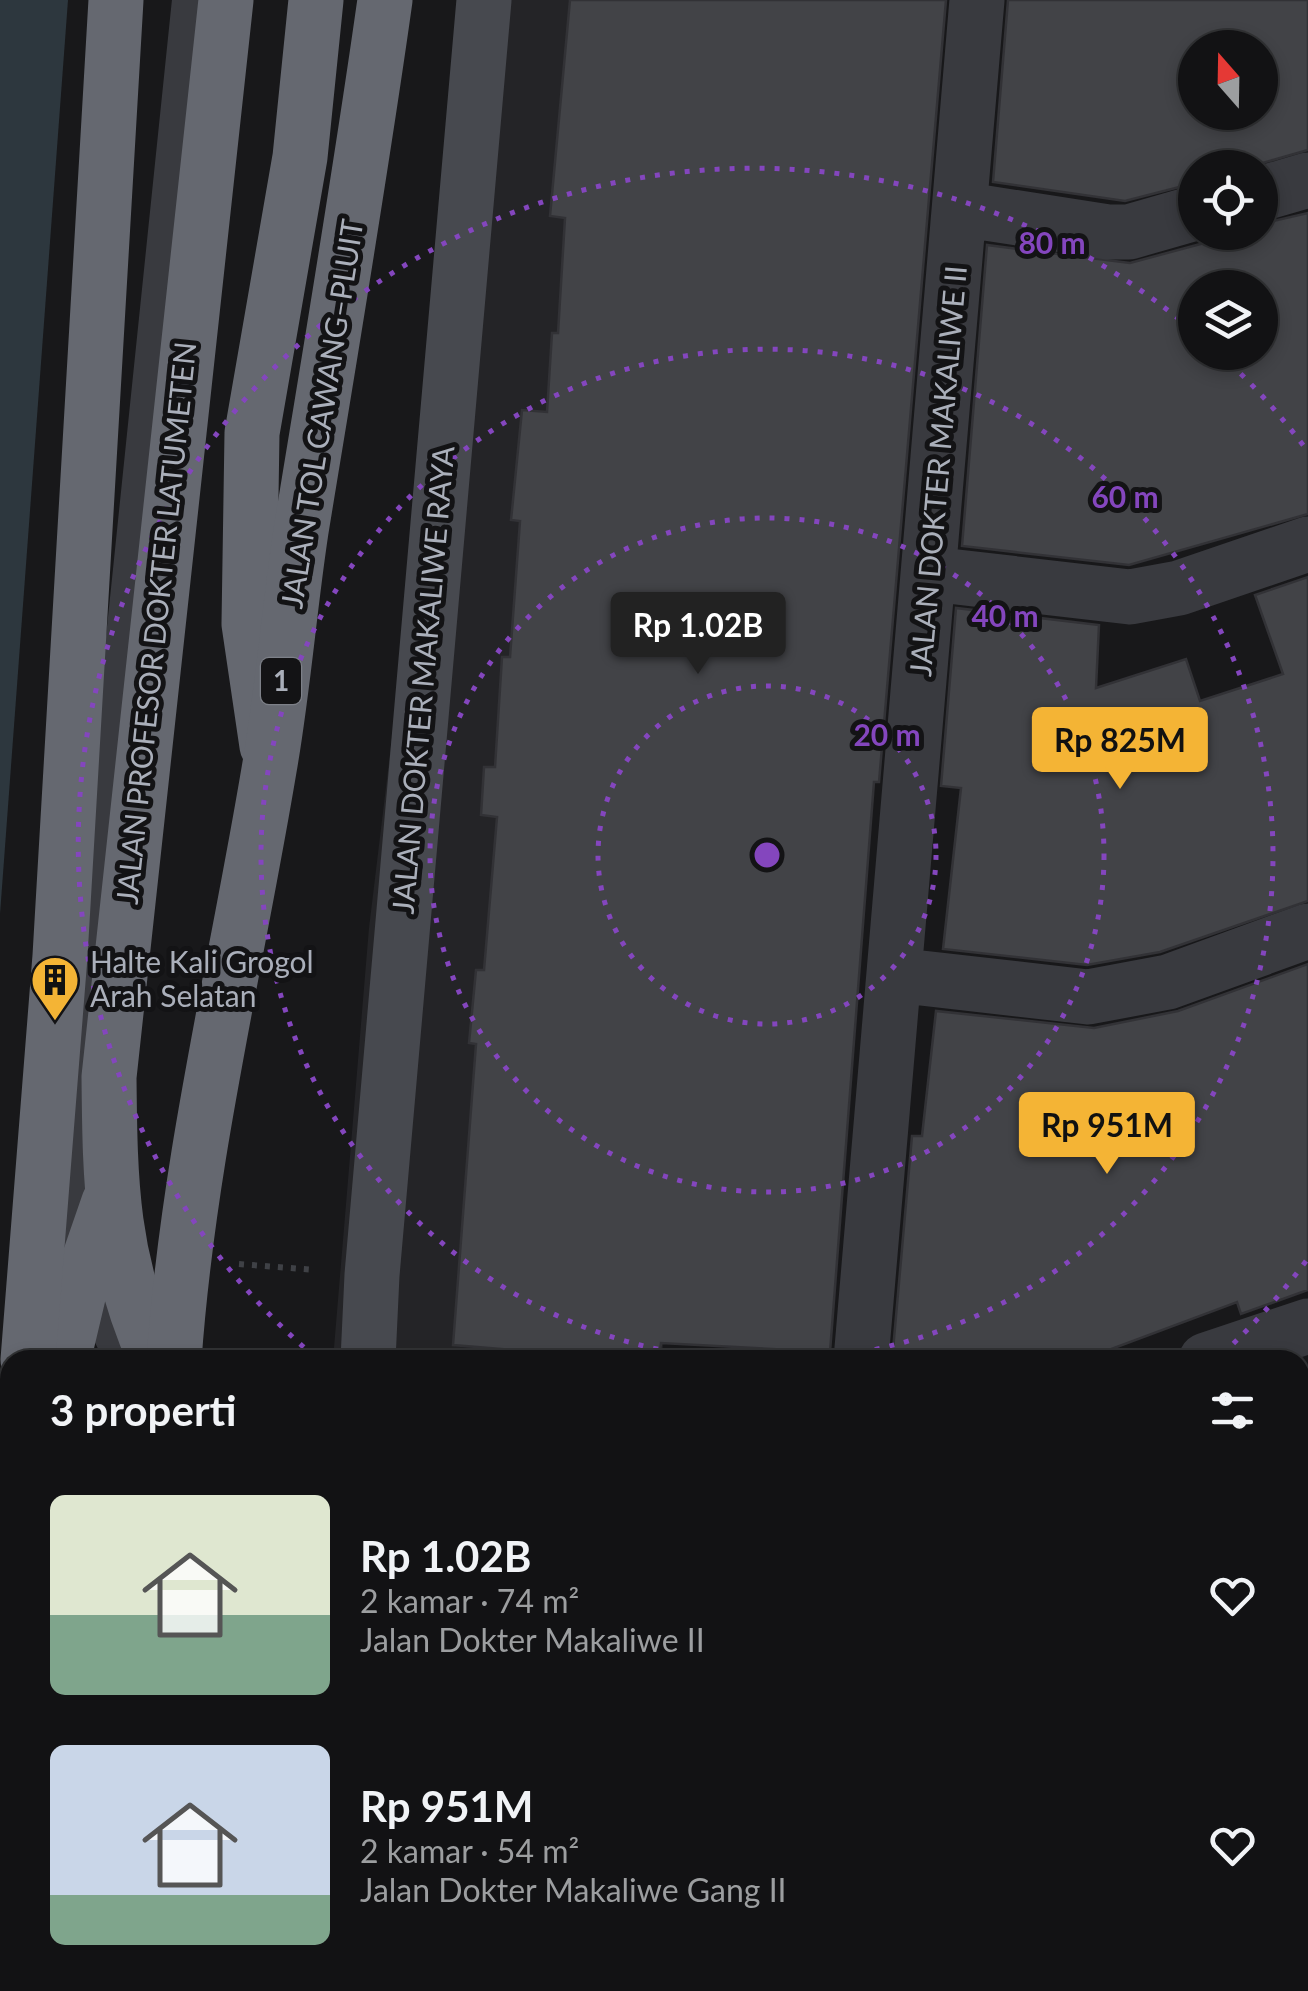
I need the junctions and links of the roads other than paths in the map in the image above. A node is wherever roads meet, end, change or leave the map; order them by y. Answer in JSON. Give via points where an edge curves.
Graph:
{"nodes":[{"id":1,"x":116,"y":0,"type":"edge"},
{"id":2,"x":187,"y":0,"type":"edge"},
{"id":3,"x":226,"y":0,"type":"edge"},
{"id":4,"x":316,"y":0,"type":"edge"},
{"id":5,"x":385,"y":0,"type":"edge"},
{"id":6,"x":484,"y":0,"type":"edge"},
{"id":7,"x":977,"y":0,"type":"edge"},
{"id":8,"x":1308,"y":180,"type":"edge"},
{"id":9,"x":1278,"y":189,"type":"edge"},
{"id":10,"x":960,"y":209,"type":"junction"},
{"id":11,"x":1178,"y":218,"type":"edge"},
{"id":12,"x":1308,"y":544,"type":"edge"},
{"id":13,"x":931,"y":574,"type":"junction"},
{"id":14,"x":270,"y":768,"type":"junction"},
{"id":15,"x":1308,"y":931,"type":"edge"},
{"id":16,"x":895,"y":975,"type":"junction"},
{"id":17,"x":110,"y":1200,"type":"junction"},
{"id":18,"x":82,"y":1280,"type":"junction"},
{"id":19,"x":1308,"y":1326,"type":"edge"},
{"id":20,"x":29,"y":1350,"type":"edge"},
{"id":21,"x":65,"y":1350,"type":"edge"},
{"id":22,"x":115,"y":1350,"type":"edge"},
{"id":23,"x":152,"y":1350,"type":"edge"},
{"id":24,"x":175,"y":1350,"type":"edge"},
{"id":25,"x":368,"y":1350,"type":"edge"},
{"id":26,"x":862,"y":1350,"type":"edge"},
{"id":27,"x":1236,"y":1350,"type":"edge"}],
"edges":[{"from":1,"to":20,"type":"highway","bridge":true,"via":[[64,898]]},
{"from":2,"to":18,"type":"lane","via":[[80,1058],[72,1188]]},
{"from":3,"to":17,"type":"highway","name":"JALAN PROFESOR DOKTER LATUMETEN","via":[[112,1040]]},
{"from":4,"to":14,"type":"highway","bridge":true,"via":[[300,156],[252,433],[249,624]]},
{"from":5,"to":14,"type":"highway","name":"JALAN TOL CAWANG–PLUIT","number":"1","bridge":true},
{"from":6,"to":25,"type":"street","name":"JALAN DOKTER MAKALIWE RAYA"},
{"from":7,"to":10,"type":"street","name":"JALAN DOKTER MAKALIWE II"},
{"from":8,"to":9,"type":"street"},
{"from":10,"to":11,"type":"street","via":[[1108,232]]},
{"from":10,"to":13,"type":"street","name":"JALAN DOKTER MAKALIWE II"},
{"from":12,"to":13,"type":"street","via":[[1179,588],[1130,597]]},
{"from":13,"to":16,"type":"street","name":"JALAN DOKTER MAKALIWE II"},
{"from":14,"to":24,"type":"highway","name":"JALAN TOL CAWANG–PLUIT","number":"1","bridge":true,"via":[[209,1093]]},
{"from":15,"to":16,"type":"street","via":[[1168,982],[1088,997]]},
{"from":16,"to":26,"type":"street","name":"JALAN DOKTER MAKALIWE II"},
{"from":17,"to":18,"type":"highway"},
{"from":17,"to":23,"type":"highway","name":"JALAN PROFESOR DOKTER LATUMETEN","via":[[131,1304]]},
{"from":18,"to":21,"type":"highway"},
{"from":18,"to":22,"type":"lane"},
{"from":19,"to":27,"type":"street"}]}
